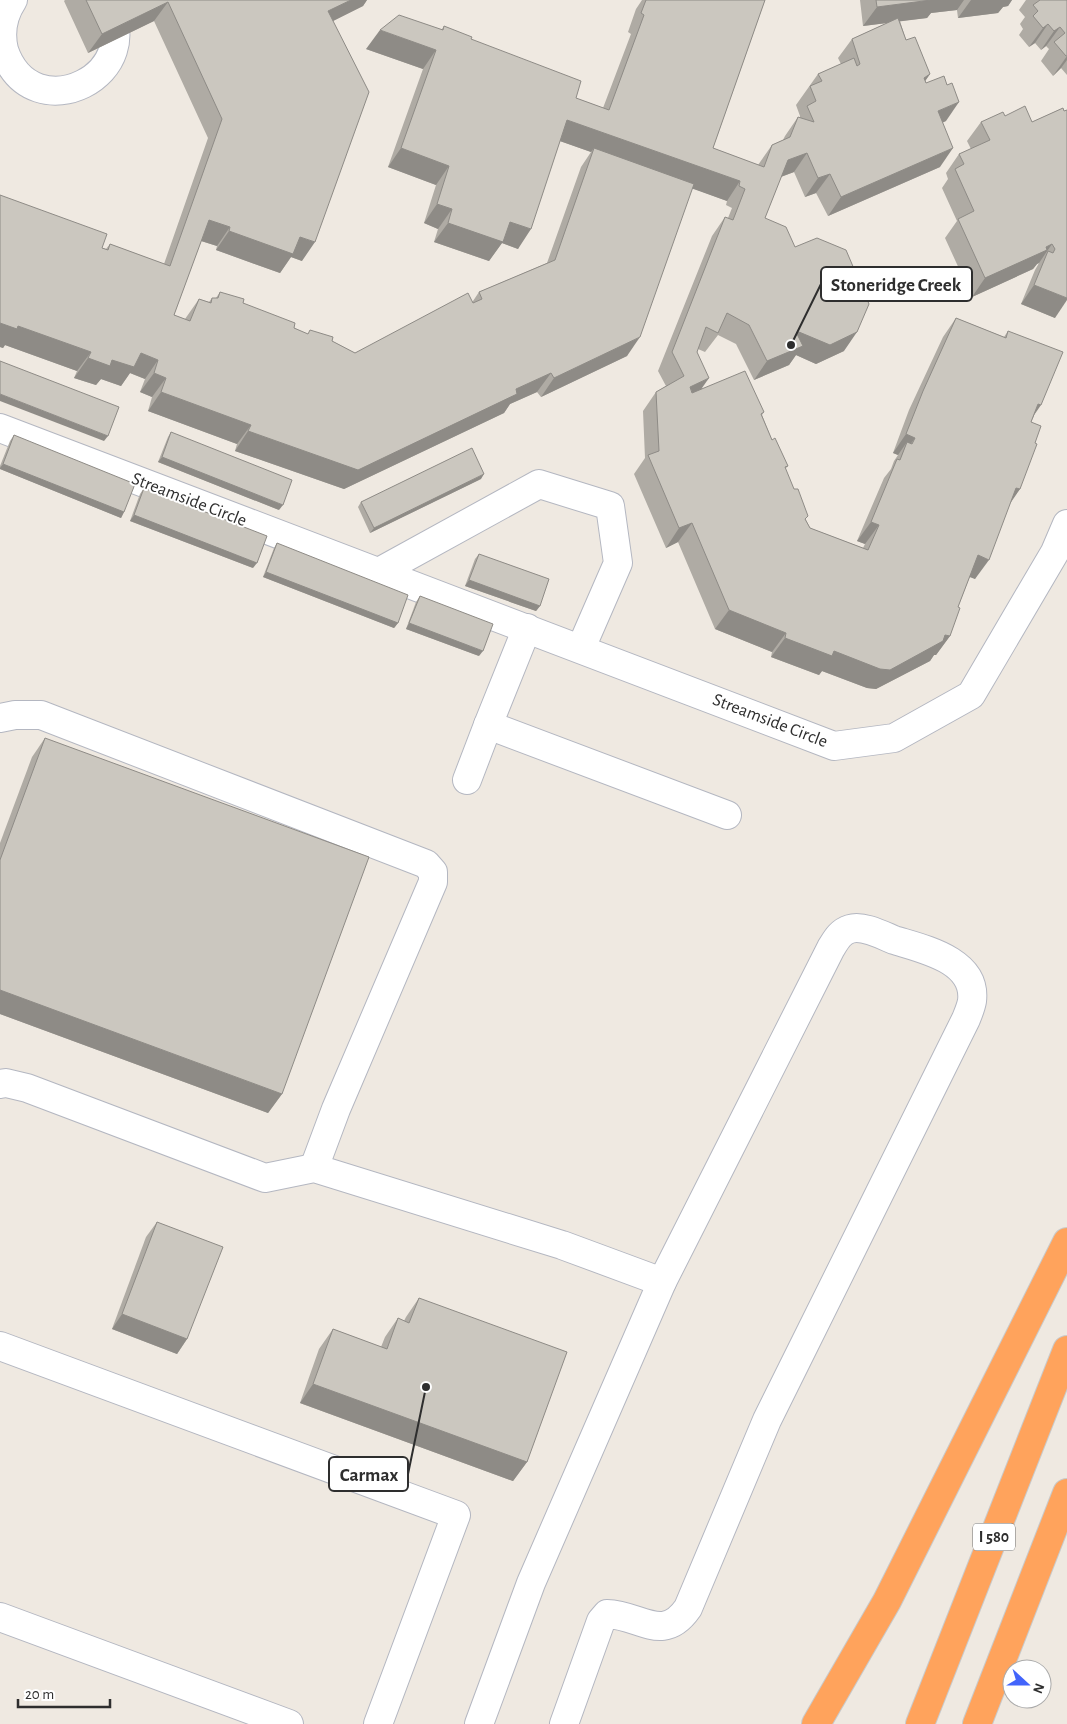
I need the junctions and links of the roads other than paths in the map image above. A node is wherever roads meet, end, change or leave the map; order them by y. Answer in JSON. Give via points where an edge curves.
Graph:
{"nodes":[{"id":1,"x":13,"y":0,"type":"edge"},
{"id":2,"x":103,"y":0,"type":"edge"},
{"id":3,"x":4,"y":63,"type":"edge"},
{"id":4,"x":0,"y":428,"type":"edge"},
{"id":5,"x":1067,"y":524,"type":"edge"},
{"id":6,"x":379,"y":572,"type":"junction"},
{"id":7,"x":528,"y":628,"type":"junction"},
{"id":8,"x":581,"y":648,"type":"junction"},
{"id":9,"x":0,"y":718,"type":"edge"},
{"id":10,"x":488,"y":725,"type":"junction"},
{"id":11,"x":467,"y":780,"type":"dead end"},
{"id":12,"x":727,"y":815,"type":"dead end"},
{"id":13,"x":0,"y":1084,"type":"edge"},
{"id":14,"x":314,"y":1168,"type":"junction"},
{"id":15,"x":1067,"y":1242,"type":"edge"},
{"id":16,"x":662,"y":1282,"type":"junction"},
{"id":17,"x":0,"y":1346,"type":"edge"},
{"id":18,"x":1067,"y":1350,"type":"edge"},
{"id":19,"x":1067,"y":1494,"type":"edge"},
{"id":20,"x":0,"y":1616,"type":"edge"},
{"id":21,"x":289,"y":1724,"type":"edge"},
{"id":22,"x":378,"y":1724,"type":"edge"},
{"id":23,"x":479,"y":1724,"type":"edge"},
{"id":24,"x":564,"y":1724,"type":"edge"},
{"id":25,"x":816,"y":1724,"type":"edge"},
{"id":26,"x":920,"y":1724,"type":"edge"},
{"id":27,"x":977,"y":1724,"type":"edge"}],
"edges":[{"from":1,"to":3,"type":"street","via":[[2,26]]},
{"from":2,"to":3,"type":"street","via":[[110,10],[115,29],[114,48],[106,66],[92,80],[75,89],[56,92],[36,87]]},
{"from":4,"to":6,"type":"street","name":"Streamside Circle"},
{"from":5,"to":8,"type":"street","name":"Streamside Circle","via":[[1055,552],[972,695],[894,738],[834,746]]},
{"from":6,"to":7,"type":"street","name":"Streamside Circle"},
{"from":6,"to":8,"type":"street","via":[[539,484],[610,506],[618,563]]},
{"from":7,"to":8,"type":"street","name":"Streamside Circle"},
{"from":7,"to":10,"type":"street"},
{"from":9,"to":14,"type":"street","via":[[41,715],[426,864],[433,872],[433,882]]},
{"from":10,"to":11,"type":"street"},
{"from":10,"to":12,"type":"street"},
{"from":13,"to":14,"type":"street","via":[[27,1088],[265,1178]]},
{"from":14,"to":16,"type":"street","via":[[562,1245]]},
{"from":15,"to":25,"type":"highway","via":[[887,1601]]},
{"from":16,"to":23,"type":"street","via":[[531,1583]]},
{"from":16,"to":24,"type":"street","via":[[841,934],[851,929],[866,930],[938,954],[958,965],[968,980],[972,1000],[966,1020],[767,1420],[688,1608],[680,1621],[659,1627],[607,1614],[601,1621]]},
{"from":17,"to":22,"type":"street","via":[[456,1515]]},
{"from":18,"to":26,"type":"highway","number":"I 580"},
{"from":19,"to":27,"type":"highway"},
{"from":20,"to":21,"type":"street"}]}
